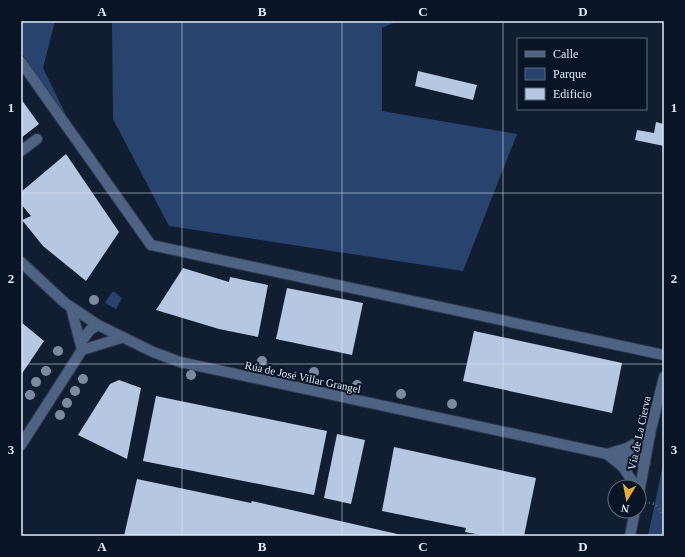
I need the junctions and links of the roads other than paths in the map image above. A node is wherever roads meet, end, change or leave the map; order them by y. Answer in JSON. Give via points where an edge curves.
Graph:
{"nodes":[{"id":1,"x":21,"y":62,"type":"edge"},
{"id":2,"x":37,"y":139,"type":"dead end"},
{"id":3,"x":21,"y":151,"type":"edge"},
{"id":4,"x":21,"y":262,"type":"edge"},
{"id":5,"x":71,"y":308,"type":"junction"},
{"id":6,"x":98,"y":325,"type":"junction"},
{"id":7,"x":121,"y":338,"type":"junction"},
{"id":8,"x":85,"y":346,"type":"junction"},
{"id":9,"x":664,"y":355,"type":"edge"},
{"id":10,"x":664,"y":377,"type":"edge"},
{"id":11,"x":650,"y":435,"type":"junction"},
{"id":12,"x":21,"y":445,"type":"edge"},
{"id":13,"x":613,"y":455,"type":"junction"},
{"id":14,"x":645,"y":462,"type":"junction"},
{"id":15,"x":631,"y":479,"type":"edge"},
{"id":16,"x":642,"y":479,"type":"edge"},
{"id":17,"x":633,"y":519,"type":"edge"},
{"id":18,"x":630,"y":536,"type":"edge"}],
"edges":[{"from":1,"to":9,"type":"street","via":[[151,245]]},
{"from":2,"to":3,"type":"street"},
{"from":4,"to":5,"type":"street","name":"Rúa de José Villar Grangel"},
{"from":5,"to":6,"type":"street","name":"Rúa de José Villar Grangel"},
{"from":5,"to":8,"type":"street"},
{"from":6,"to":7,"type":"street","name":"Rúa de José Villar Grangel"},
{"from":6,"to":8,"type":"street"},
{"from":7,"to":8,"type":"street"},
{"from":7,"to":13,"type":"street","name":"Rúa de José Villar Grangel","via":[[180,362]]},
{"from":8,"to":12,"type":"street"},
{"from":10,"to":11,"type":"street","name":"Vía de La Cierva"},
{"from":11,"to":13,"type":"street"},
{"from":11,"to":14,"type":"street","name":"Vía de La Cierva"},
{"from":13,"to":14,"type":"street","name":"Rúa de José Villar Grangel","via":[[631,454]]},
{"from":13,"to":15,"type":"street"},
{"from":14,"to":16,"type":"street","name":"Vía de La Cierva"},
{"from":17,"to":18,"type":"street"}]}
